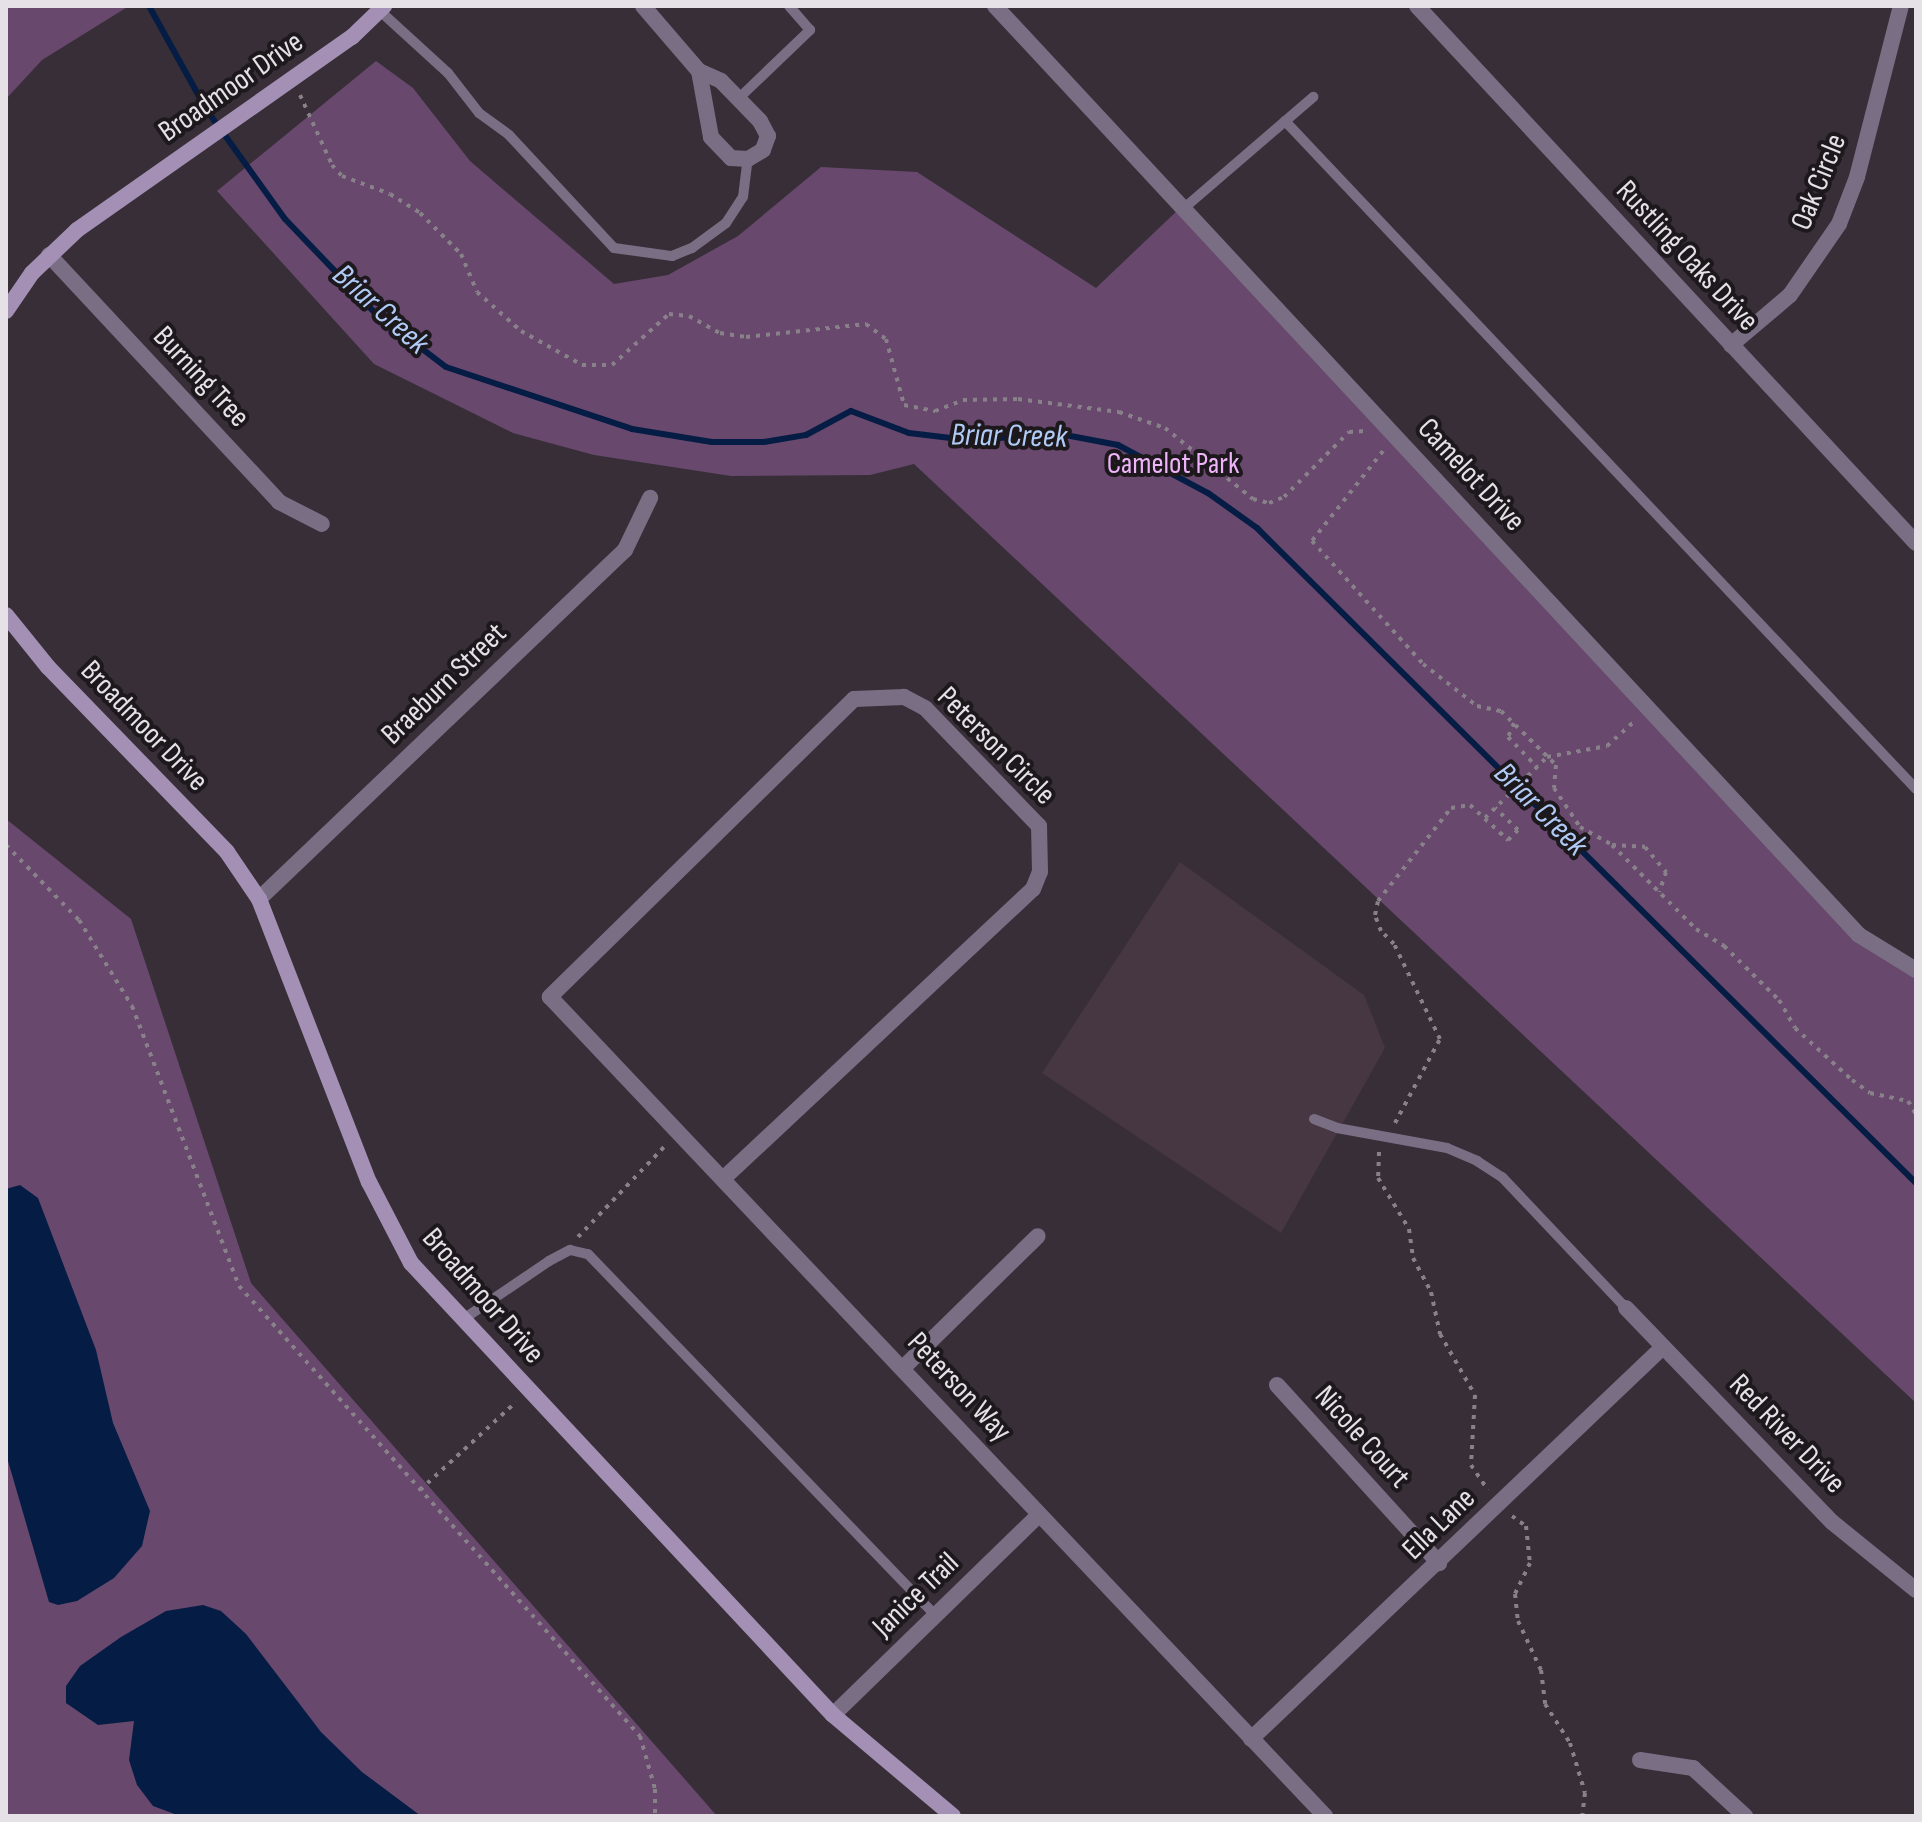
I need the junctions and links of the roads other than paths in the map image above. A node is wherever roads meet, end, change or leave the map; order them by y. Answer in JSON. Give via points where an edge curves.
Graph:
{"nodes":[{"id":1,"x":643,"y":6,"type":"edge"},
{"id":2,"x":789,"y":6,"type":"edge"},
{"id":3,"x":995,"y":6,"type":"edge"},
{"id":4,"x":1417,"y":6,"type":"edge"},
{"id":5,"x":1901,"y":6,"type":"edge"},
{"id":6,"x":382,"y":8,"type":"edge"},
{"id":7,"x":699,"y":71,"type":"junction"},
{"id":8,"x":1313,"y":97,"type":"dead end"},
{"id":9,"x":738,"y":99,"type":"junction"},
{"id":10,"x":1285,"y":121,"type":"junction"},
{"id":11,"x":748,"y":159,"type":"junction"},
{"id":12,"x":1183,"y":209,"type":"junction"},
{"id":13,"x":49,"y":255,"type":"junction"},
{"id":14,"x":6,"y":311,"type":"edge"},
{"id":15,"x":1731,"y":345,"type":"junction"},
{"id":16,"x":650,"y":498,"type":"dead end"},
{"id":17,"x":322,"y":524,"type":"dead end"},
{"id":18,"x":1916,"y":543,"type":"edge"},
{"id":19,"x":6,"y":615,"type":"edge"},
{"id":20,"x":1916,"y":789,"type":"edge"},
{"id":21,"x":259,"y":899,"type":"junction"},
{"id":22,"x":1916,"y":970,"type":"edge"},
{"id":23,"x":550,"y":997,"type":"joint"},
{"id":24,"x":1314,"y":1119,"type":"dead end"},
{"id":25,"x":724,"y":1178,"type":"junction"},
{"id":26,"x":1038,"y":1236,"type":"dead end"},
{"id":27,"x":1626,"y":1308,"type":"joint"},
{"id":28,"x":462,"y":1320,"type":"junction"},
{"id":29,"x":1663,"y":1347,"type":"junction"},
{"id":30,"x":904,"y":1367,"type":"junction"},
{"id":31,"x":1277,"y":1385,"type":"dead end"},
{"id":32,"x":1039,"y":1515,"type":"junction"},
{"id":33,"x":1439,"y":1563,"type":"junction"},
{"id":34,"x":1916,"y":1590,"type":"edge"},
{"id":35,"x":936,"y":1616,"type":"junction"},
{"id":36,"x":833,"y":1715,"type":"junction"},
{"id":37,"x":1251,"y":1739,"type":"junction"},
{"id":38,"x":1640,"y":1760,"type":"dead end"},
{"id":39,"x":952,"y":1816,"type":"edge"},
{"id":40,"x":1325,"y":1816,"type":"edge"},
{"id":41,"x":1745,"y":1816,"type":"edge"}],
"edges":[{"from":1,"to":7,"type":"street"},
{"from":2,"to":9,"type":"lane","via":[[810,30]]},
{"from":3,"to":12,"type":"street","name":"Camelot Drive"},
{"from":4,"to":15,"type":"street","name":"Rustling Oaks Drive"},
{"from":5,"to":15,"type":"street","name":"Oak Circle","via":[[1857,177],[1839,224],[1790,295]]},
{"from":6,"to":11,"type":"lane","via":[[614,248],[672,256],[692,248],[726,223],[743,197]]},
{"from":6,"to":13,"type":"street","name":"Broadmoor Drive"},
{"from":7,"to":9,"type":"street","via":[[721,81]]},
{"from":7,"to":11,"type":"street","via":[[711,137],[731,158]]},
{"from":8,"to":10,"type":"lane"},
{"from":9,"to":11,"type":"street","via":[[768,136],[763,150]]},
{"from":10,"to":12,"type":"lane"},
{"from":10,"to":20,"type":"lane"},
{"from":12,"to":22,"type":"street","name":"Camelot Drive","via":[[1859,935]]},
{"from":13,"to":14,"type":"street","name":"Broadmoor Drive"},
{"from":13,"to":17,"type":"street","name":"Burning Tree","via":[[279,502]]},
{"from":15,"to":18,"type":"street","name":"Rustling Oaks Drive"},
{"from":16,"to":21,"type":"street","name":"Braeburn Street","via":[[625,550]]},
{"from":19,"to":21,"type":"street","name":"Broadmoor Drive","via":[[48,667],[227,852]]},
{"from":21,"to":28,"type":"street","name":"Broadmoor Drive","via":[[383,1212],[411,1263]]},
{"from":23,"to":25,"type":"street","name":"Peterson Way"},
{"from":23,"to":25,"type":"street","name":"Peterson Circle","via":[[854,699],[904,697],[925,708],[1039,826],[1044,853],[1033,889]]},
{"from":24,"to":27,"type":"lane","via":[[1447,1148],[1502,1177]]},
{"from":25,"to":30,"type":"street","name":"Peterson Way"},
{"from":26,"to":30,"type":"street"},
{"from":27,"to":29,"type":"street","name":"Red River Drive"},
{"from":28,"to":35,"type":"lane","via":[[570,1250],[588,1254]]},
{"from":28,"to":36,"type":"street","name":"Broadmoor Drive"},
{"from":29,"to":33,"type":"street","name":"Ella Lane"},
{"from":29,"to":34,"type":"street","name":"Red River Drive","via":[[1823,1513]]},
{"from":30,"to":32,"type":"street","name":"Peterson Way"},
{"from":31,"to":33,"type":"street","name":"Nicole Court"},
{"from":32,"to":35,"type":"street","name":"Janice Trail"},
{"from":32,"to":37,"type":"street","name":"Peterson Way"},
{"from":33,"to":37,"type":"street","name":"Ella Lane"},
{"from":35,"to":36,"type":"street","name":"Janice Trail"},
{"from":36,"to":39,"type":"street","name":"Broadmoor Drive"},
{"from":37,"to":40,"type":"street","name":"Peterson Way"},
{"from":38,"to":41,"type":"street","via":[[1693,1768]]}]}
